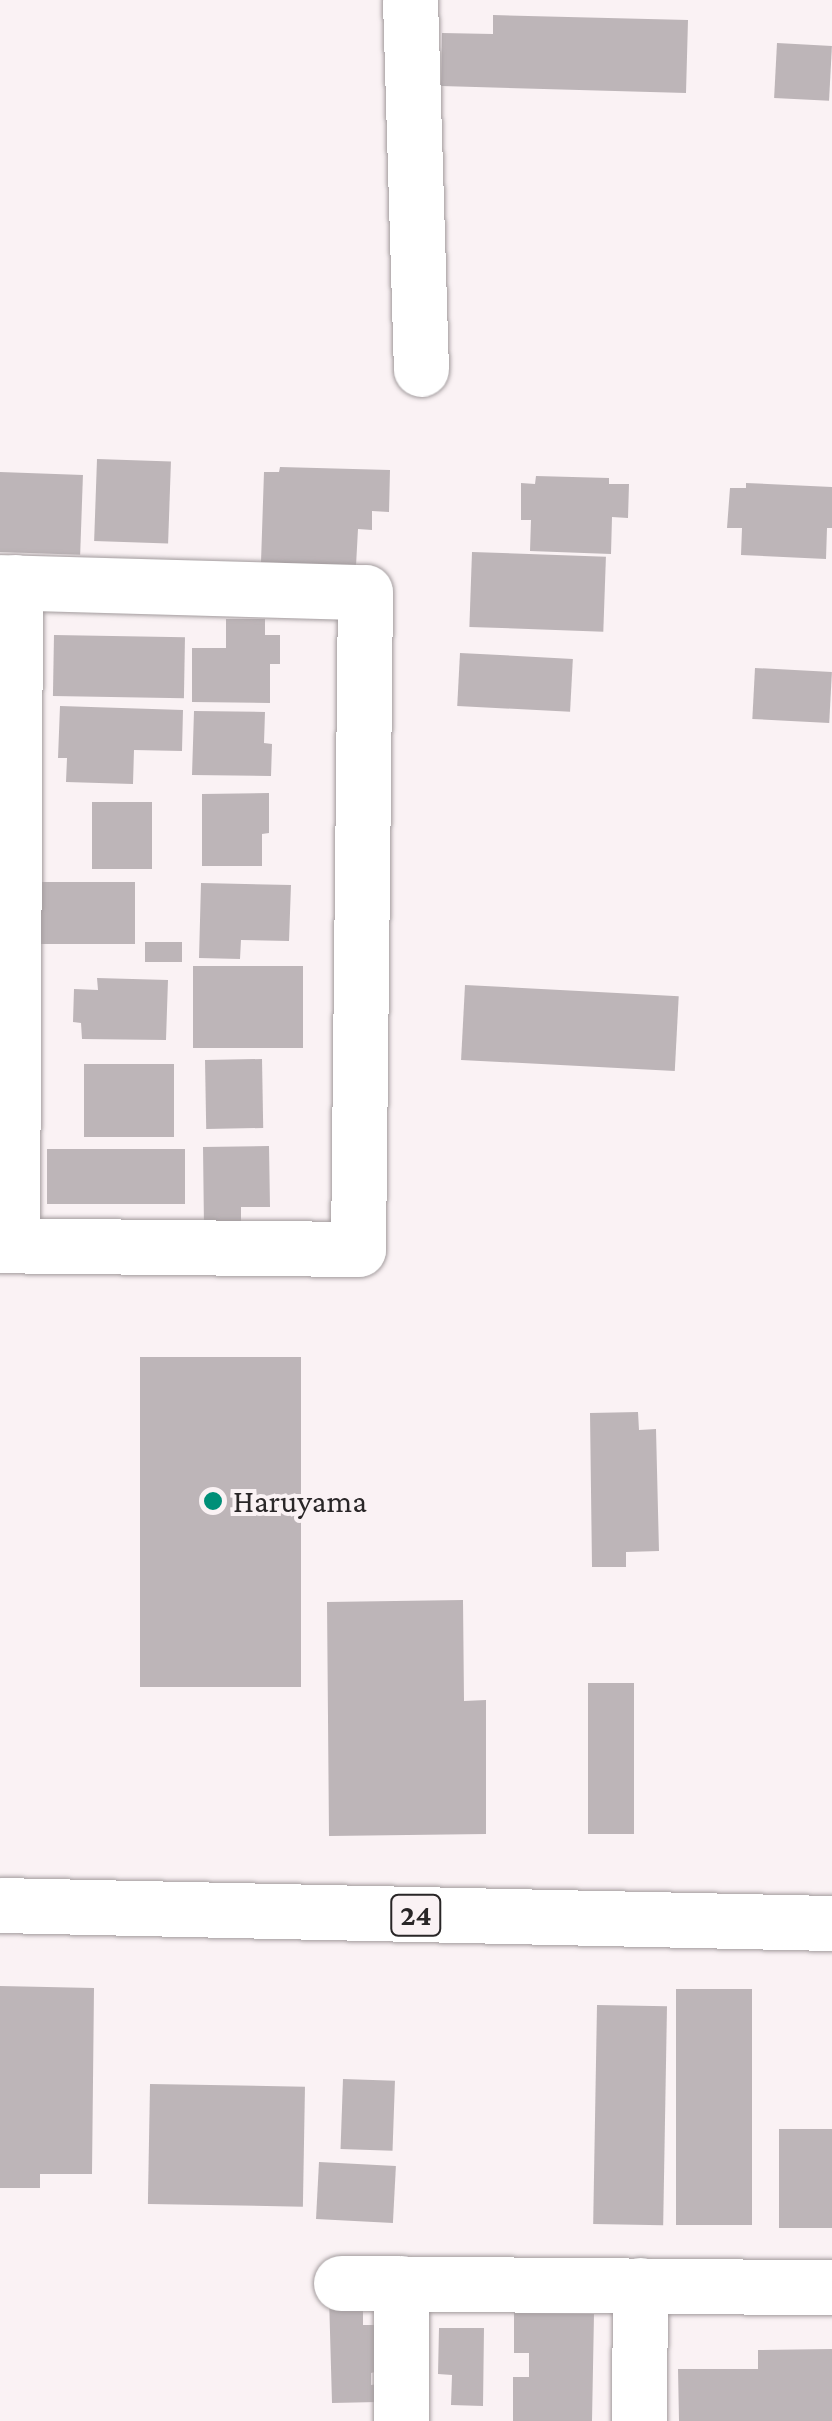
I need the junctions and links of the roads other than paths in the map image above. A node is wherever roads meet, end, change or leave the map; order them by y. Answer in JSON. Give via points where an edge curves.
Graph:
{"nodes":[{"id":1,"x":410,"y":0,"type":"edge"},
{"id":2,"x":421,"y":369,"type":"dead end"},
{"id":3,"x":8,"y":582,"type":"edge"},
{"id":4,"x":6,"y":1245,"type":"edge"},
{"id":5,"x":0,"y":1906,"type":"edge"},
{"id":6,"x":832,"y":1924,"type":"edge"},
{"id":7,"x":341,"y":2282,"type":"dead end"},
{"id":8,"x":401,"y":2283,"type":"junction"},
{"id":9,"x":640,"y":2285,"type":"junction"},
{"id":10,"x":832,"y":2287,"type":"edge"},
{"id":11,"x":401,"y":2421,"type":"edge"},
{"id":12,"x":639,"y":2421,"type":"edge"}],
"edges":[{"from":1,"to":2,"type":"main road"},
{"from":3,"to":4,"type":"main road"},
{"from":3,"to":4,"type":"main road","via":[[365,592],[358,1248]]},
{"from":5,"to":6,"type":"main road","number":"24"},
{"from":7,"to":8,"type":"main road"},
{"from":8,"to":9,"type":"main road"},
{"from":8,"to":11,"type":"main road"},
{"from":9,"to":10,"type":"main road"},
{"from":9,"to":12,"type":"main road"}]}
